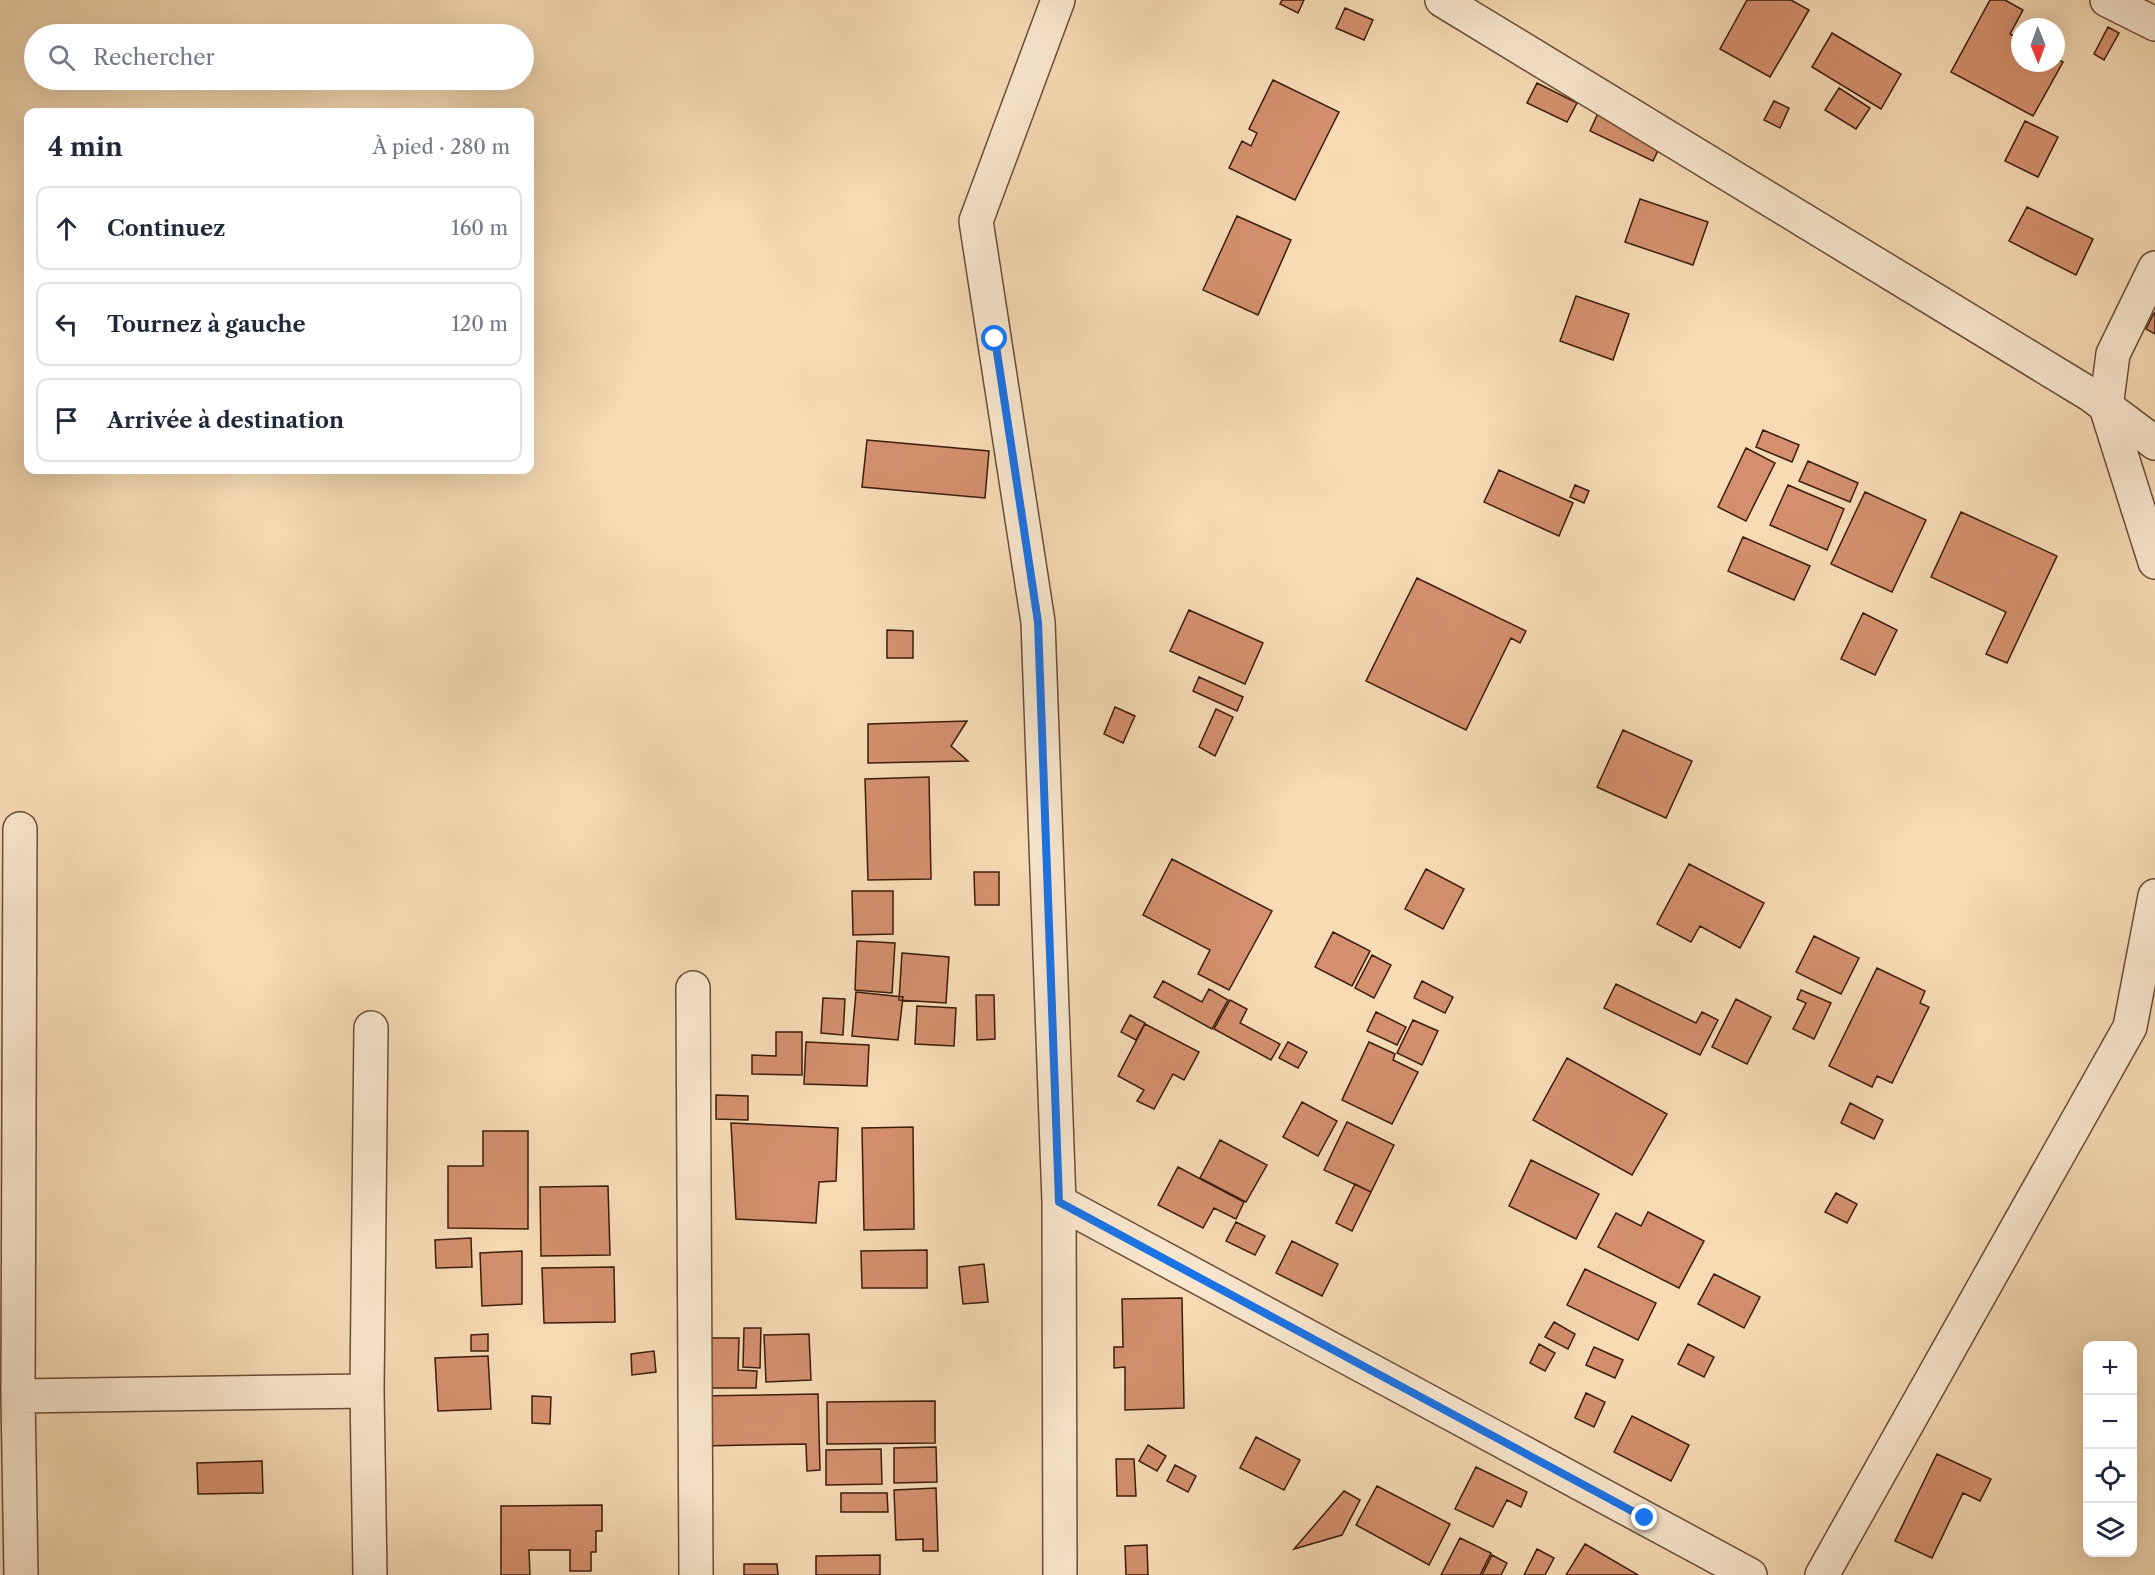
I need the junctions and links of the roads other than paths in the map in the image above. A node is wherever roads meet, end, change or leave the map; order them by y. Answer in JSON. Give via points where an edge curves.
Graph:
{"nodes":[{"id":1,"x":1058,"y":0,"type":"edge"},
{"id":2,"x":1442,"y":0,"type":"edge"},
{"id":3,"x":2107,"y":0,"type":"edge"},
{"id":4,"x":2151,"y":14,"type":"edge"},
{"id":5,"x":2155,"y":268,"type":"edge"},
{"id":6,"x":2106,"y":407,"type":"junction"},
{"id":7,"x":2155,"y":443,"type":"edge"},
{"id":8,"x":2155,"y":464,"type":"edge"},
{"id":9,"x":2155,"y":562,"type":"edge"},
{"id":10,"x":20,"y":829,"type":"dead end"},
{"id":11,"x":2155,"y":896,"type":"edge"},
{"id":12,"x":693,"y":988,"type":"dead end"},
{"id":13,"x":371,"y":1028,"type":"dead end"},
{"id":14,"x":1059,"y":1202,"type":"junction"},
{"id":15,"x":367,"y":1391,"type":"junction"},
{"id":16,"x":18,"y":1396,"type":"junction"},
{"id":17,"x":21,"y":1575,"type":"edge"},
{"id":18,"x":370,"y":1575,"type":"edge"},
{"id":19,"x":696,"y":1575,"type":"edge"},
{"id":20,"x":1059,"y":1575,"type":"edge"},
{"id":21,"x":1750,"y":1575,"type":"edge"},
{"id":22,"x":1822,"y":1575,"type":"edge"}],
"edges":[{"from":1,"to":14,"type":"street","via":[[976,221],[1038,622]]},
{"from":2,"to":6,"type":"street"},
{"from":3,"to":4,"type":"street"},
{"from":5,"to":6,"type":"street","via":[[2113,354]]},
{"from":6,"to":7,"type":"street"},
{"from":6,"to":8,"type":"street"},
{"from":6,"to":9,"type":"street"},
{"from":10,"to":16,"type":"street"},
{"from":11,"to":22,"type":"street","via":[[2130,1027]]},
{"from":12,"to":19,"type":"street"},
{"from":13,"to":15,"type":"street"},
{"from":14,"to":20,"type":"street"},
{"from":14,"to":21,"type":"street"},
{"from":15,"to":16,"type":"street"},
{"from":15,"to":18,"type":"street"},
{"from":16,"to":17,"type":"street"}]}
